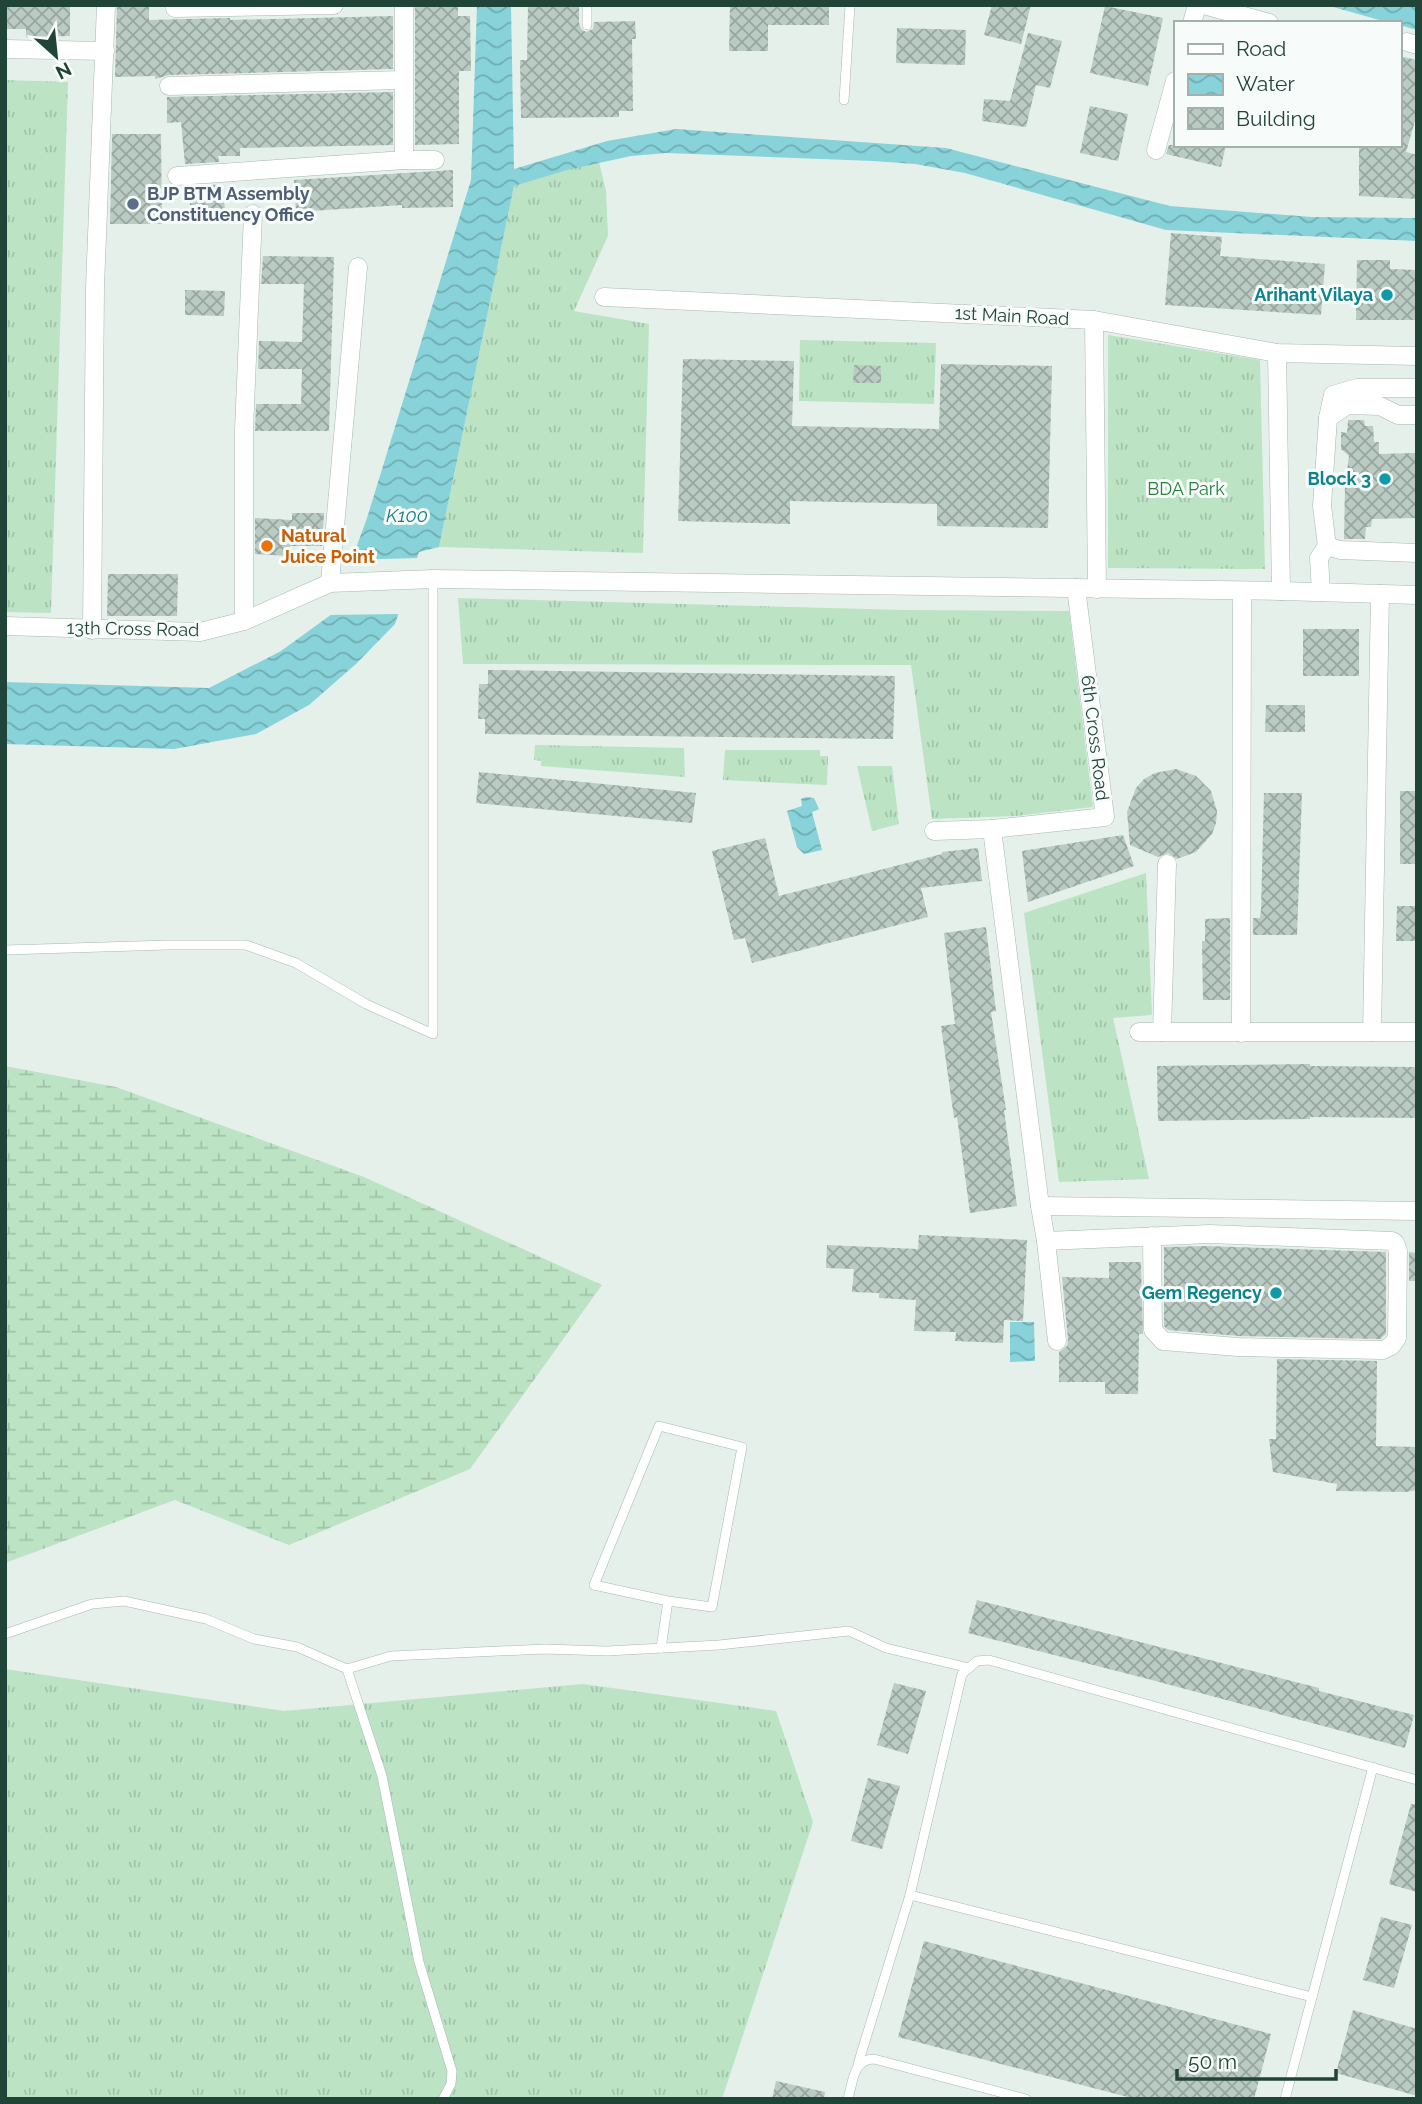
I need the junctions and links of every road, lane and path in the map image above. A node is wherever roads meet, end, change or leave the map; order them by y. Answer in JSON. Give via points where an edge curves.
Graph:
{"nodes":[{"id":1,"x":106,"y":5,"type":"edge"},
{"id":2,"x":334,"y":5,"type":"edge"},
{"id":3,"x":404,"y":5,"type":"edge"},
{"id":4,"x":587,"y":5,"type":"edge"},
{"id":5,"x":849,"y":5,"type":"edge"},
{"id":6,"x":1204,"y":5,"type":"edge"},
{"id":7,"x":175,"y":8,"type":"dead end"},
{"id":8,"x":1262,"y":21,"type":"edge"},
{"id":9,"x":587,"y":25,"type":"dead end"},
{"id":10,"x":5,"y":49,"type":"edge"},
{"id":11,"x":105,"y":51,"type":"junction"},
{"id":12,"x":403,"y":80,"type":"junction"},
{"id":13,"x":1174,"y":85,"type":"edge"},
{"id":14,"x":169,"y":86,"type":"dead end"},
{"id":15,"x":845,"y":100,"type":"dead end"},
{"id":16,"x":1156,"y":150,"type":"dead end"},
{"id":17,"x":404,"y":160,"type":"junction"},
{"id":18,"x":435,"y":160,"type":"dead end"},
{"id":19,"x":177,"y":176,"type":"dead end"},
{"id":20,"x":253,"y":214,"type":"dead end"},
{"id":21,"x":358,"y":267,"type":"dead end"},
{"id":22,"x":604,"y":296,"type":"dead end"},
{"id":23,"x":1094,"y":320,"type":"junction"},
{"id":24,"x":1277,"y":353,"type":"junction"},
{"id":25,"x":1417,"y":356,"type":"edge"},
{"id":26,"x":1417,"y":387,"type":"edge"},
{"id":27,"x":1417,"y":415,"type":"edge"},
{"id":28,"x":1328,"y":418,"type":"junction"},
{"id":29,"x":1327,"y":546,"type":"junction"},
{"id":30,"x":1417,"y":553,"type":"edge"},
{"id":31,"x":433,"y":579,"type":"junction"},
{"id":32,"x":332,"y":582,"type":"junction"},
{"id":33,"x":1076,"y":588,"type":"junction"},
{"id":34,"x":1097,"y":589,"type":"junction"},
{"id":35,"x":1242,"y":591,"type":"junction"},
{"id":36,"x":1281,"y":591,"type":"junction"},
{"id":37,"x":1321,"y":592,"type":"junction"},
{"id":38,"x":1380,"y":594,"type":"junction"},
{"id":39,"x":1417,"y":595,"type":"edge"},
{"id":40,"x":244,"y":621,"type":"junction"},
{"id":41,"x":5,"y":626,"type":"edge"},
{"id":42,"x":92,"y":630,"type":"junction"},
{"id":43,"x":992,"y":829,"type":"junction"},
{"id":44,"x":934,"y":831,"type":"dead end"},
{"id":45,"x":1167,"y":864,"type":"dead end"},
{"id":46,"x":5,"y":950,"type":"edge"},
{"id":47,"x":1139,"y":1032,"type":"dead end"},
{"id":48,"x":1162,"y":1032,"type":"junction"},
{"id":49,"x":1372,"y":1032,"type":"junction"},
{"id":50,"x":1417,"y":1032,"type":"edge"},
{"id":51,"x":1241,"y":1033,"type":"junction"},
{"id":52,"x":1040,"y":1206,"type":"junction"},
{"id":53,"x":1417,"y":1211,"type":"edge"},
{"id":54,"x":1152,"y":1236,"type":"junction"},
{"id":55,"x":1046,"y":1241,"type":"junction"},
{"id":56,"x":1056,"y":1341,"type":"dead end"},
{"id":57,"x":668,"y":1601,"type":"junction"},
{"id":58,"x":5,"y":1634,"type":"edge"},
{"id":59,"x":661,"y":1648,"type":"junction"},
{"id":60,"x":969,"y":1668,"type":"junction"},
{"id":61,"x":347,"y":1670,"type":"junction"},
{"id":62,"x":1373,"y":1767,"type":"junction"},
{"id":63,"x":1417,"y":1780,"type":"edge"},
{"id":64,"x":910,"y":1895,"type":"junction"},
{"id":65,"x":1312,"y":1997,"type":"junction"},
{"id":66,"x":858,"y":2065,"type":"junction"},
{"id":67,"x":443,"y":2099,"type":"edge"},
{"id":68,"x":848,"y":2099,"type":"edge"},
{"id":69,"x":1026,"y":2099,"type":"edge"},
{"id":70,"x":1285,"y":2099,"type":"edge"}],
"edges":[{"from":1,"to":11,"type":"street"},
{"from":2,"to":7,"type":"street"},
{"from":3,"to":12,"type":"street"},
{"from":4,"to":9,"type":"lane"},
{"from":5,"to":15,"type":"lane"},
{"from":6,"to":8,"type":"street"},
{"from":10,"to":11,"type":"street"},
{"from":11,"to":42,"type":"street","via":[[95,287]]},
{"from":12,"to":14,"type":"street"},
{"from":12,"to":17,"type":"street"},
{"from":13,"to":16,"type":"street"},
{"from":17,"to":18,"type":"street"},
{"from":17,"to":19,"type":"street"},
{"from":20,"to":40,"type":"street","via":[[244,429]]},
{"from":21,"to":32,"type":"street"},
{"from":22,"to":23,"type":"street","name":"1st Main Road"},
{"from":23,"to":24,"type":"street","name":"1st Main Road"},
{"from":23,"to":34,"type":"street"},
{"from":24,"to":25,"type":"street","name":"1st Main Road"},
{"from":24,"to":36,"type":"street"},
{"from":26,"to":28,"type":"street","via":[[1357,388],[1333,395]]},
{"from":27,"to":28,"type":"street","via":[[1398,415],[1380,406],[1347,405]]},
{"from":28,"to":29,"type":"street","via":[[1322,506]]},
{"from":29,"to":30,"type":"street"},
{"from":29,"to":37,"type":"street","via":[[1319,558]]},
{"from":31,"to":32,"type":"street"},
{"from":31,"to":33,"type":"street"},
{"from":31,"to":46,"type":"lane","via":[[433,1034],[366,1004],[296,963],[246,945]]},
{"from":32,"to":40,"type":"street","name":"13th Cross Road"},
{"from":33,"to":34,"type":"street"},
{"from":33,"to":43,"type":"street","name":"6th Cross Road","via":[[1105,817]]},
{"from":34,"to":35,"type":"street"},
{"from":35,"to":36,"type":"street"},
{"from":35,"to":51,"type":"street"},
{"from":36,"to":37,"type":"street"},
{"from":37,"to":38,"type":"street"},
{"from":38,"to":39,"type":"street"},
{"from":38,"to":49,"type":"street"},
{"from":40,"to":42,"type":"street","name":"13th Cross Road","via":[[200,632]]},
{"from":41,"to":42,"type":"street","name":"13th Cross Road"},
{"from":43,"to":44,"type":"street"},
{"from":43,"to":52,"type":"street"},
{"from":45,"to":48,"type":"street"},
{"from":47,"to":48,"type":"street"},
{"from":48,"to":51,"type":"street"},
{"from":49,"to":50,"type":"street"},
{"from":49,"to":51,"type":"street"},
{"from":52,"to":53,"type":"street"},
{"from":52,"to":55,"type":"street"},
{"from":54,"to":54,"type":"street","via":[[1210,1234],[1395,1243],[1397,1338],[1383,1350],[1238,1348],[1163,1341],[1153,1330]]},
{"from":54,"to":55,"type":"street"},
{"from":55,"to":56,"type":"street"},
{"from":57,"to":57,"type":"lane","via":[[712,1607],[741,1447],[659,1426],[594,1585]]},
{"from":57,"to":59,"type":"lane"},
{"from":58,"to":61,"type":"lane","via":[[92,1604],[124,1601],[206,1619],[254,1639],[297,1647]]},
{"from":59,"to":60,"type":"lane","via":[[849,1631],[886,1648]]},
{"from":59,"to":61,"type":"lane","via":[[391,1657]]},
{"from":60,"to":62,"type":"lane","via":[[977,1661],[989,1660]]},
{"from":60,"to":64,"type":"lane","via":[[962,1674]]},
{"from":61,"to":67,"type":"lane","via":[[382,1776],[419,1962],[452,2071]]},
{"from":62,"to":63,"type":"lane"},
{"from":62,"to":65,"type":"lane"},
{"from":64,"to":65,"type":"lane"},
{"from":64,"to":66,"type":"lane"},
{"from":65,"to":70,"type":"lane"},
{"from":66,"to":68,"type":"lane"},
{"from":66,"to":69,"type":"lane","via":[[874,2059]]}]}
